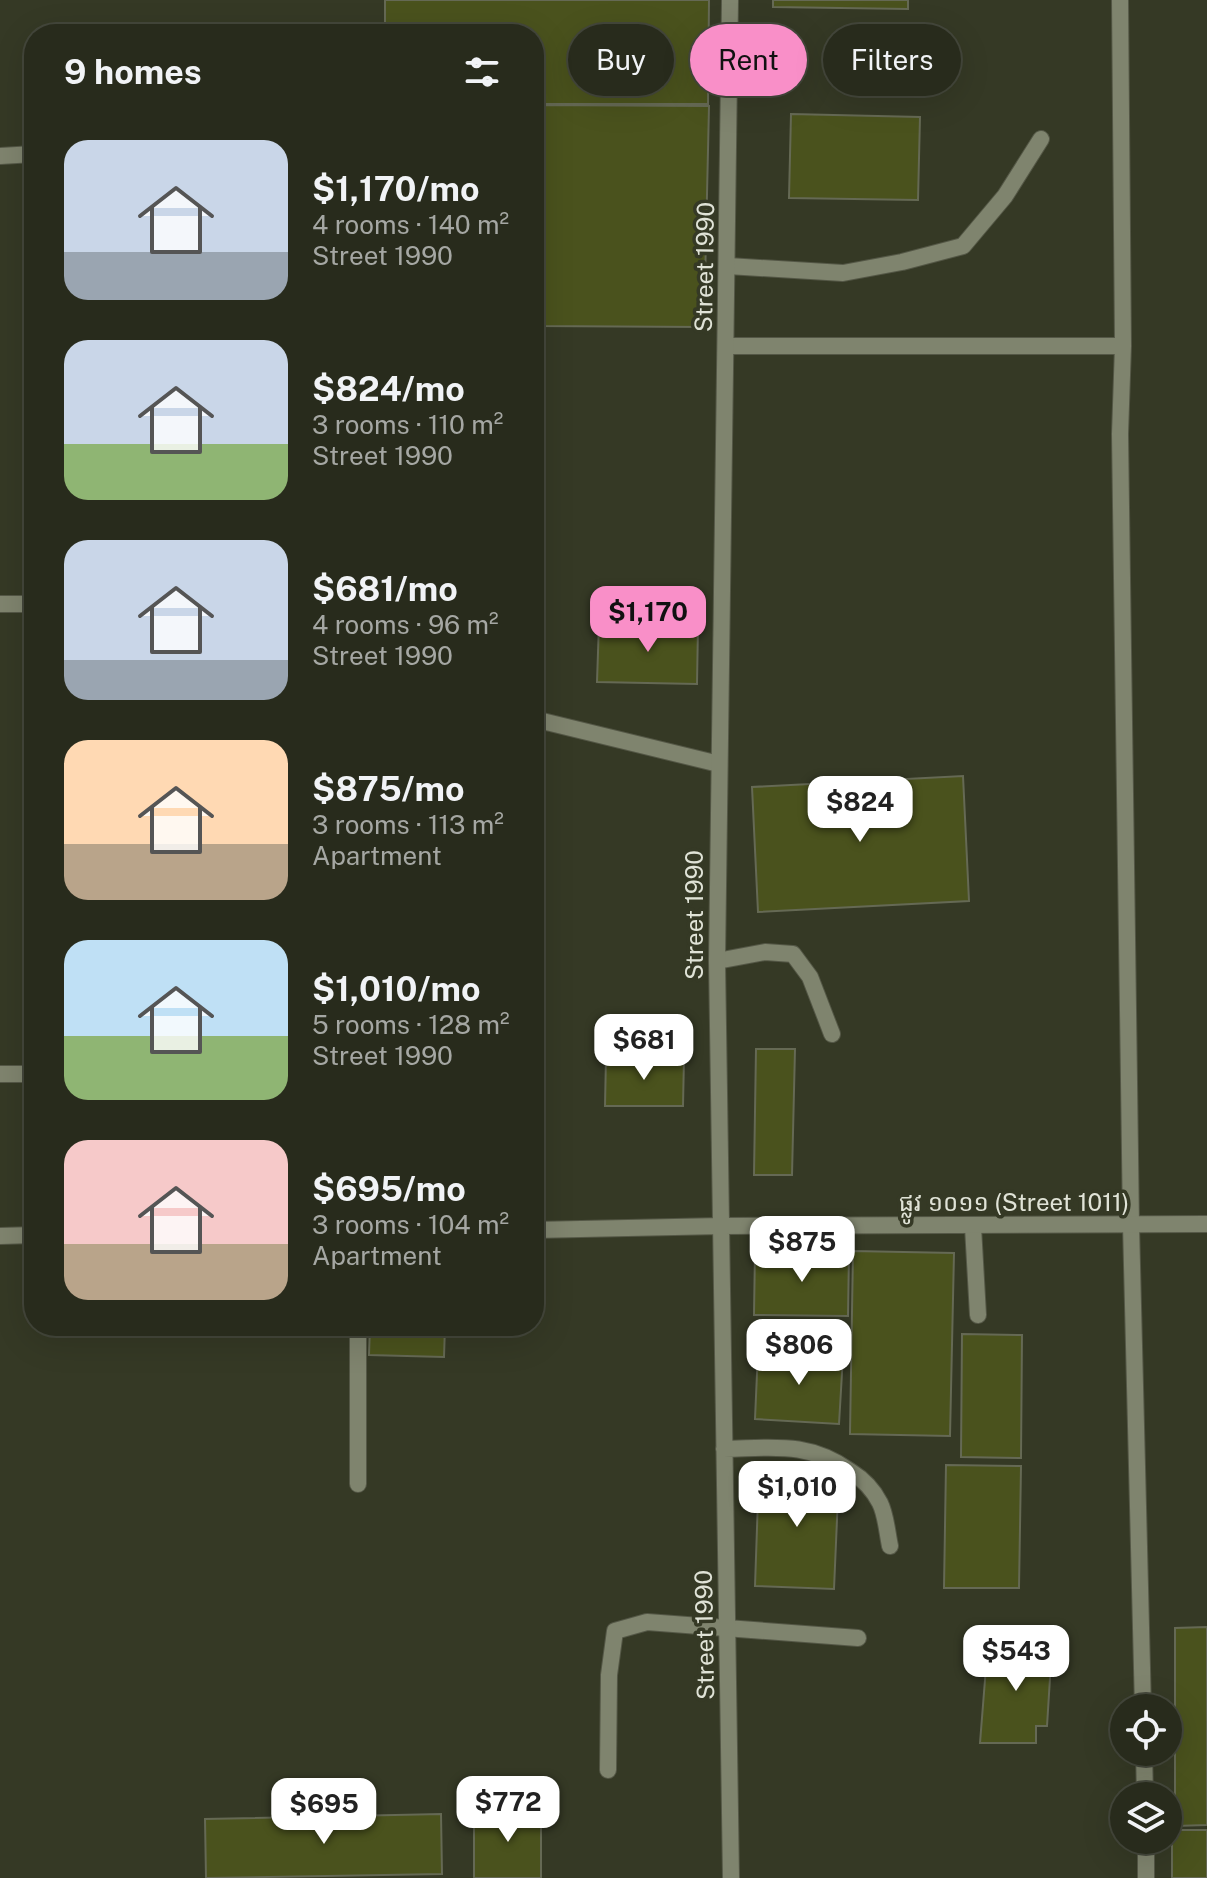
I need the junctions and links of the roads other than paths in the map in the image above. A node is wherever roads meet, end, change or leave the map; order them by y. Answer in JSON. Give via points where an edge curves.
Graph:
{"nodes":[{"id":1,"x":730,"y":0,"type":"edge"},
{"id":2,"x":1120,"y":0,"type":"edge"},
{"id":3,"x":1041,"y":139,"type":"dead end"},
{"id":4,"x":24,"y":155,"type":"edge"},
{"id":5,"x":0,"y":156,"type":"edge"},
{"id":6,"x":728,"y":266,"type":"junction"},
{"id":7,"x":727,"y":346,"type":"junction"},
{"id":8,"x":1123,"y":346,"type":"junction"},
{"id":9,"x":0,"y":604,"type":"edge"},
{"id":10,"x":24,"y":604,"type":"edge"},
{"id":11,"x":544,"y":721,"type":"edge"},
{"id":12,"x":719,"y":764,"type":"junction"},
{"id":13,"x":717,"y":961,"type":"junction"},
{"id":14,"x":832,"y":1034,"type":"dead end"},
{"id":15,"x":0,"y":1074,"type":"edge"},
{"id":16,"x":24,"y":1074,"type":"edge"},
{"id":17,"x":1207,"y":1224,"type":"edge"},
{"id":18,"x":1131,"y":1225,"type":"junction"},
{"id":19,"x":721,"y":1226,"type":"junction"},
{"id":20,"x":973,"y":1227,"type":"junction"},
{"id":21,"x":544,"y":1230,"type":"edge"},
{"id":22,"x":24,"y":1235,"type":"edge"},
{"id":23,"x":0,"y":1236,"type":"edge"},
{"id":24,"x":978,"y":1315,"type":"dead end"},
{"id":25,"x":358,"y":1336,"type":"edge"},
{"id":26,"x":724,"y":1449,"type":"junction"},
{"id":27,"x":358,"y":1484,"type":"dead end"},
{"id":28,"x":890,"y":1546,"type":"dead end"},
{"id":29,"x":728,"y":1627,"type":"junction"},
{"id":30,"x":858,"y":1638,"type":"dead end"},
{"id":31,"x":1143,"y":1694,"type":"edge"},
{"id":32,"x":608,"y":1770,"type":"dead end"},
{"id":33,"x":1146,"y":1854,"type":"edge"},
{"id":34,"x":731,"y":1878,"type":"edge"},
{"id":35,"x":1146,"y":1878,"type":"edge"}],
"edges":[{"from":1,"to":6,"type":"street","name":"Street 1990"},
{"from":2,"to":8,"type":"street"},
{"from":3,"to":6,"type":"street","via":[[1005,196],[963,246],[843,273]]},
{"from":4,"to":5,"type":"street"},
{"from":6,"to":7,"type":"street","name":"Street 1990"},
{"from":7,"to":8,"type":"street"},
{"from":7,"to":12,"type":"street","name":"Street 1990"},
{"from":8,"to":18,"type":"street"},
{"from":9,"to":10,"type":"street"},
{"from":11,"to":12,"type":"street"},
{"from":12,"to":13,"type":"street","name":"Street 1990"},
{"from":13,"to":14,"type":"street","via":[[765,952],[793,954],[810,977]]},
{"from":13,"to":19,"type":"street","name":"Street 1990"},
{"from":15,"to":16,"type":"street"},
{"from":17,"to":18,"type":"street","name":"ផ្លូវ ១០១១ (Street 1011)"},
{"from":18,"to":20,"type":"street","name":"ផ្លូវ ១០១១ (Street 1011)"},
{"from":18,"to":31,"type":"street"},
{"from":19,"to":20,"type":"street","name":"ផ្លូវ ១០១១ (Street 1011)"},
{"from":19,"to":21,"type":"street","name":"ផ្លូវ ១០១១ (Street 1011)"},
{"from":19,"to":26,"type":"street","name":"Street 1990"},
{"from":20,"to":24,"type":"street"},
{"from":22,"to":23,"type":"street"},
{"from":25,"to":27,"type":"street"},
{"from":26,"to":28,"type":"street","via":[[819,1452],[865,1481],[880,1503]]},
{"from":26,"to":29,"type":"street","name":"Street 1990"},
{"from":29,"to":30,"type":"street"},
{"from":29,"to":32,"type":"street","via":[[647,1622],[615,1631]]},
{"from":29,"to":34,"type":"street","name":"Street 1990"},
{"from":33,"to":35,"type":"street"}]}
